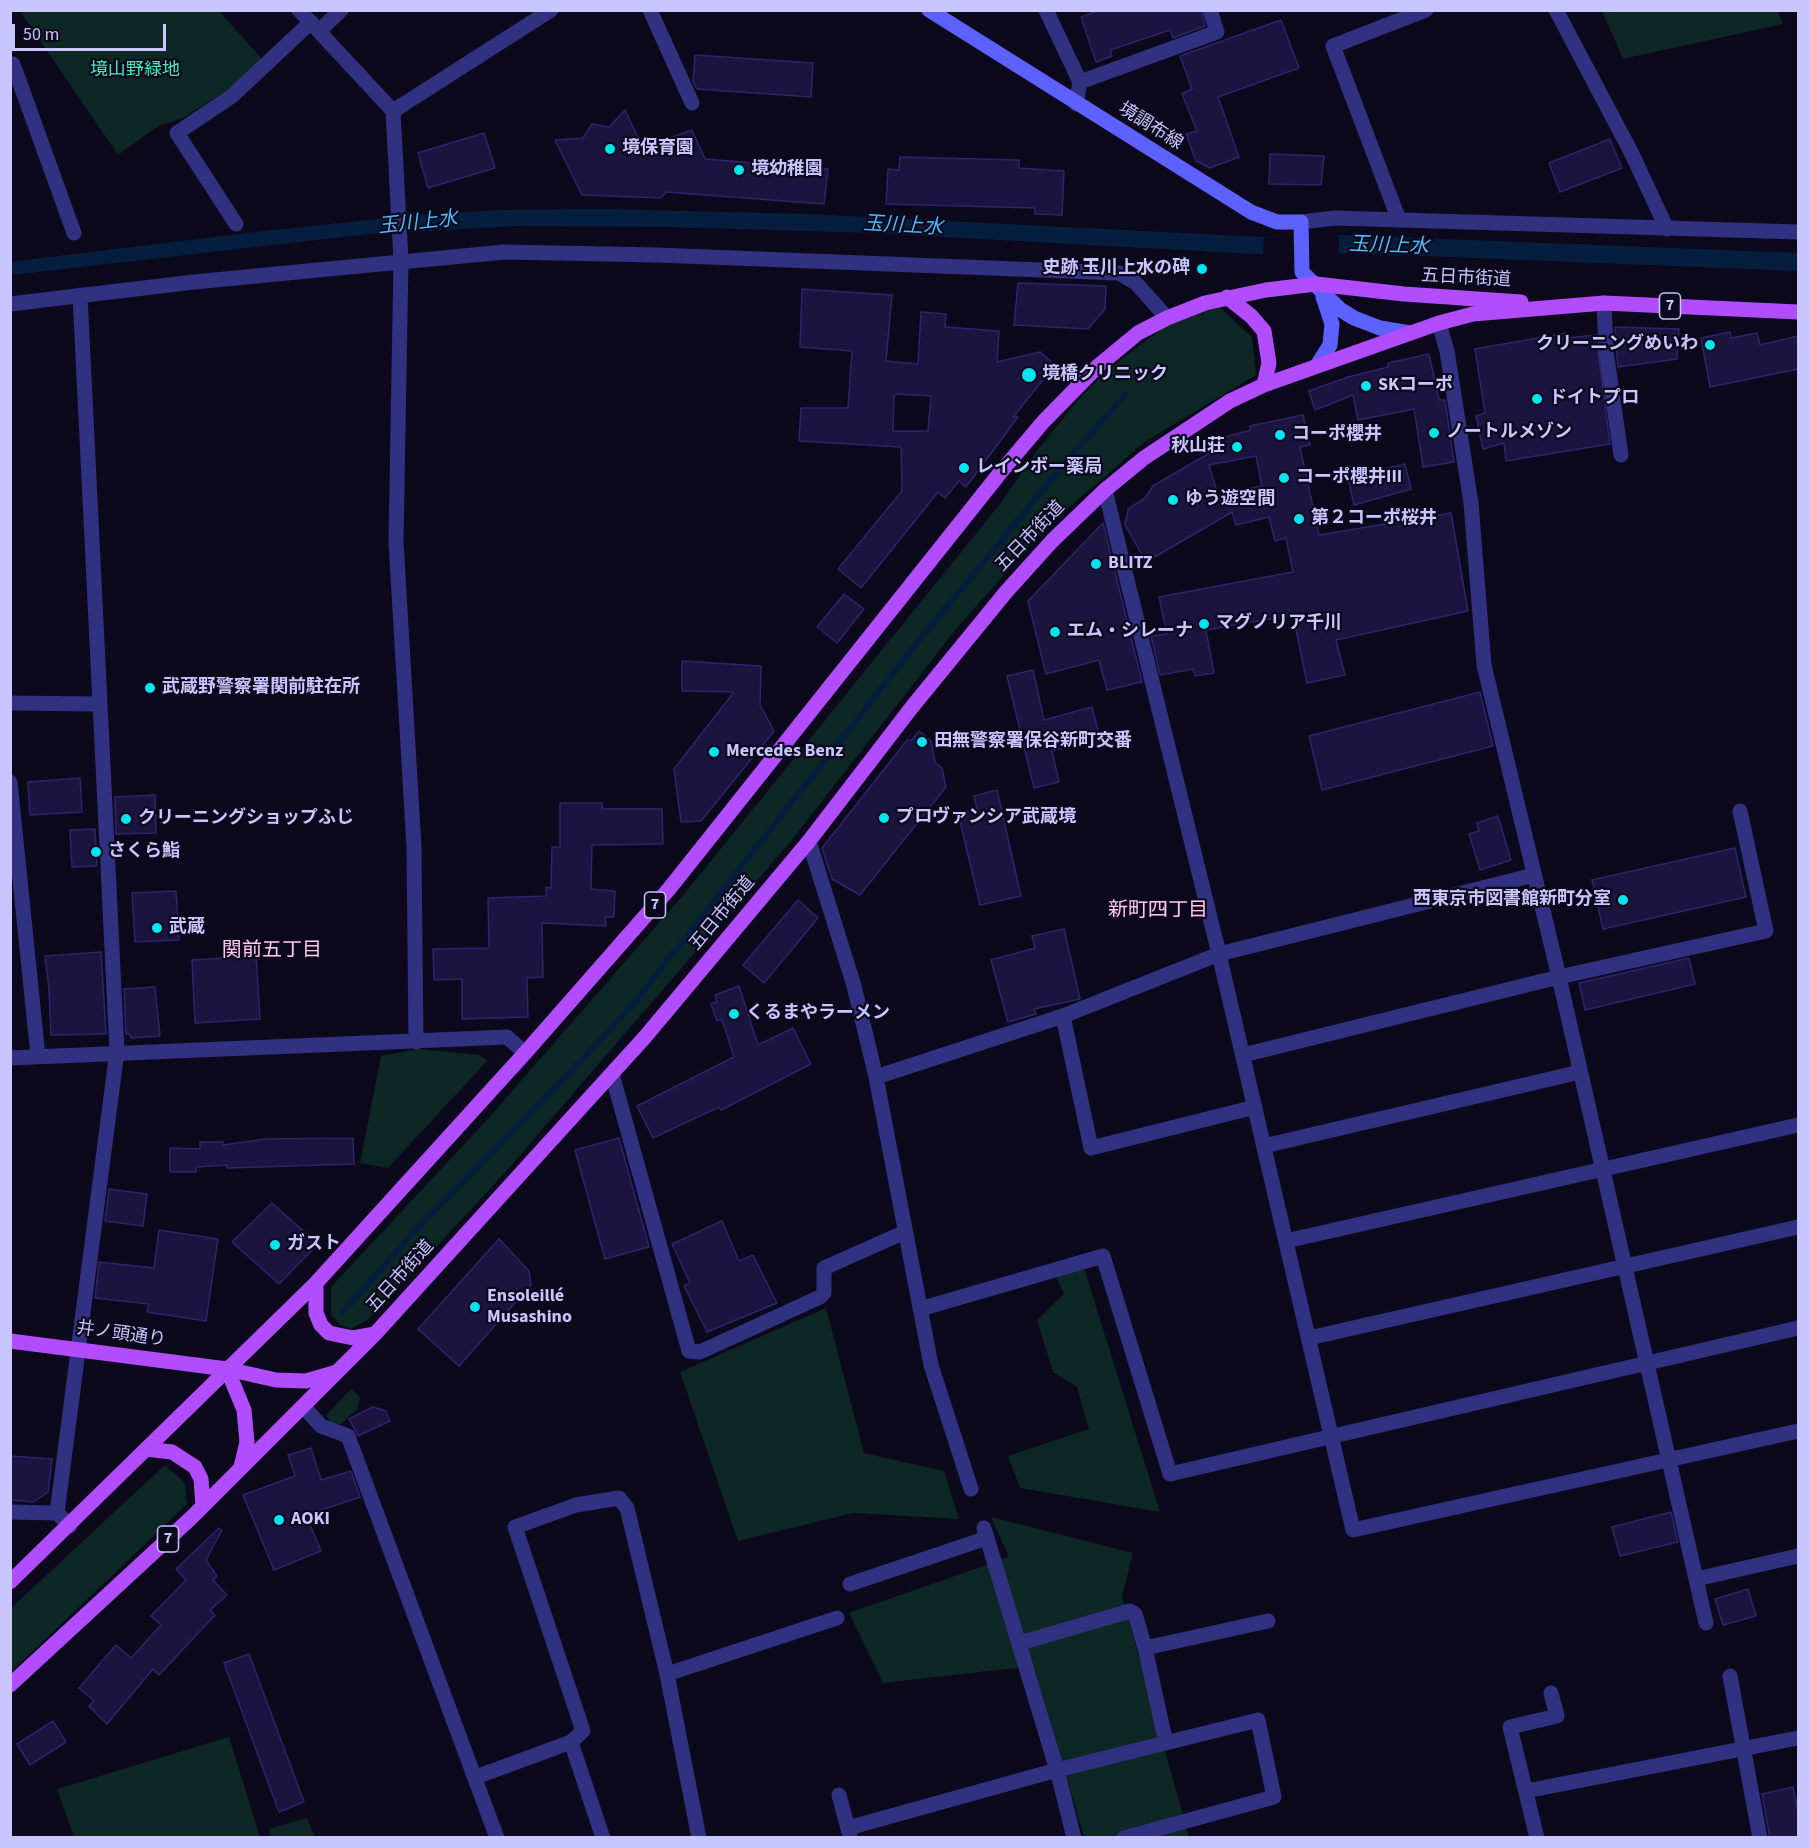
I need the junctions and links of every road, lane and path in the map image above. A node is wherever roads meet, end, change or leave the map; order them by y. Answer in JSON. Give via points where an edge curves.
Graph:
{"nodes":[{"id":1,"x":299,"y":10,"type":"edge"},
{"id":2,"x":341,"y":10,"type":"edge"},
{"id":3,"x":551,"y":10,"type":"edge"},
{"id":4,"x":650,"y":10,"type":"edge"},
{"id":5,"x":929,"y":10,"type":"edge"},
{"id":6,"x":1046,"y":10,"type":"edge"},
{"id":7,"x":1210,"y":10,"type":"edge"},
{"id":8,"x":1426,"y":10,"type":"edge"},
{"id":9,"x":1556,"y":10,"type":"edge"},
{"id":10,"x":315,"y":26,"type":"junction"},
{"id":11,"x":10,"y":64,"type":"edge"},
{"id":12,"x":1080,"y":82,"type":"junction"},
{"id":13,"x":692,"y":103,"type":"dead end"},
{"id":14,"x":1076,"y":104,"type":"junction"},
{"id":15,"x":393,"y":111,"type":"junction"},
{"id":16,"x":1399,"y":220,"type":"junction"},
{"id":17,"x":236,"y":224,"type":"dead end"},
{"id":18,"x":1301,"y":227,"type":"junction"},
{"id":19,"x":1667,"y":229,"type":"junction"},
{"id":20,"x":1798,"y":232,"type":"edge"},
{"id":21,"x":74,"y":233,"type":"dead end"},
{"id":22,"x":401,"y":260,"type":"junction"},
{"id":23,"x":1316,"y":284,"type":"junction"},
{"id":24,"x":80,"y":295,"type":"junction"},
{"id":25,"x":1227,"y":297,"type":"junction"},
{"id":26,"x":1604,"y":303,"type":"junction"},
{"id":27,"x":10,"y":304,"type":"edge"},
{"id":28,"x":1541,"y":306,"type":"junction"},
{"id":29,"x":1798,"y":312,"type":"edge"},
{"id":30,"x":1167,"y":318,"type":"junction"},
{"id":31,"x":1439,"y":323,"type":"junction"},
{"id":32,"x":1410,"y":333,"type":"junction"},
{"id":33,"x":1318,"y":364,"type":"junction"},
{"id":34,"x":1264,"y":385,"type":"junction"},
{"id":35,"x":1621,"y":455,"type":"dead end"},
{"id":36,"x":1106,"y":490,"type":"junction"},
{"id":37,"x":10,"y":703,"type":"edge"},
{"id":38,"x":99,"y":704,"type":"junction"},
{"id":39,"x":10,"y":782,"type":"edge"},
{"id":40,"x":1740,"y":811,"type":"dead end"},
{"id":41,"x":809,"y":841,"type":"junction"},
{"id":42,"x":1534,"y":875,"type":"junction"},
{"id":43,"x":1219,"y":954,"type":"junction"},
{"id":44,"x":1559,"y":977,"type":"junction"},
{"id":45,"x":1063,"y":1016,"type":"junction"},
{"id":46,"x":416,"y":1042,"type":"junction"},
{"id":47,"x":117,"y":1052,"type":"junction"},
{"id":48,"x":525,"y":1053,"type":"junction"},
{"id":49,"x":1243,"y":1055,"type":"junction"},
{"id":50,"x":38,"y":1056,"type":"junction"},
{"id":51,"x":10,"y":1058,"type":"edge"},
{"id":52,"x":1580,"y":1072,"type":"junction"},
{"id":53,"x":612,"y":1074,"type":"junction"},
{"id":54,"x":876,"y":1077,"type":"junction"},
{"id":55,"x":1255,"y":1107,"type":"junction"},
{"id":56,"x":1798,"y":1125,"type":"edge"},
{"id":57,"x":1264,"y":1146,"type":"junction"},
{"id":58,"x":1603,"y":1170,"type":"junction"},
{"id":59,"x":1798,"y":1227,"type":"edge"},
{"id":60,"x":905,"y":1232,"type":"junction"},
{"id":61,"x":1286,"y":1241,"type":"junction"},
{"id":62,"x":1624,"y":1266,"type":"junction"},
{"id":63,"x":316,"y":1283,"type":"junction"},
{"id":64,"x":920,"y":1309,"type":"junction"},
{"id":65,"x":1798,"y":1328,"type":"edge"},
{"id":66,"x":375,"y":1334,"type":"junction"},
{"id":67,"x":1308,"y":1338,"type":"junction"},
{"id":68,"x":10,"y":1341,"type":"edge"},
{"id":69,"x":78,"y":1349,"type":"junction"},
{"id":70,"x":1646,"y":1363,"type":"junction"},
{"id":71,"x":226,"y":1369,"type":"junction"},
{"id":72,"x":339,"y":1371,"type":"junction"},
{"id":73,"x":304,"y":1407,"type":"junction"},
{"id":74,"x":1798,"y":1431,"type":"edge"},
{"id":75,"x":1331,"y":1435,"type":"junction"},
{"id":76,"x":146,"y":1449,"type":"junction"},
{"id":77,"x":1668,"y":1460,"type":"junction"},
{"id":78,"x":241,"y":1467,"type":"junction"},
{"id":79,"x":971,"y":1489,"type":"dead end"},
{"id":80,"x":203,"y":1506,"type":"junction"},
{"id":81,"x":10,"y":1512,"type":"edge"},
{"id":82,"x":57,"y":1513,"type":"junction"},
{"id":83,"x":69,"y":1526,"type":"junction"},
{"id":84,"x":1798,"y":1556,"type":"edge"},
{"id":85,"x":1696,"y":1579,"type":"junction"},
{"id":86,"x":10,"y":1582,"type":"edge"},
{"id":87,"x":850,"y":1584,"type":"dead end"},
{"id":88,"x":837,"y":1618,"type":"dead end"},
{"id":89,"x":1268,"y":1621,"type":"dead end"},
{"id":90,"x":1706,"y":1623,"type":"dead end"},
{"id":91,"x":1020,"y":1643,"type":"junction"},
{"id":92,"x":1144,"y":1648,"type":"junction"},
{"id":93,"x":666,"y":1674,"type":"junction"},
{"id":94,"x":1730,"y":1676,"type":"dead end"},
{"id":95,"x":10,"y":1685,"type":"edge"},
{"id":96,"x":1551,"y":1693,"type":"dead end"},
{"id":97,"x":1798,"y":1738,"type":"edge"},
{"id":98,"x":571,"y":1742,"type":"junction"},
{"id":99,"x":1166,"y":1743,"type":"junction"},
{"id":100,"x":1744,"y":1748,"type":"junction"},
{"id":101,"x":1057,"y":1770,"type":"junction"},
{"id":102,"x":476,"y":1777,"type":"junction"},
{"id":103,"x":1526,"y":1791,"type":"junction"},
{"id":104,"x":839,"y":1795,"type":"dead end"},
{"id":105,"x":849,"y":1832,"type":"edge"},
{"id":106,"x":497,"y":1838,"type":"edge"},
{"id":107,"x":603,"y":1838,"type":"edge"},
{"id":108,"x":699,"y":1838,"type":"edge"},
{"id":109,"x":1074,"y":1838,"type":"edge"},
{"id":110,"x":1124,"y":1838,"type":"edge"},
{"id":111,"x":1537,"y":1838,"type":"edge"},
{"id":112,"x":1760,"y":1838,"type":"edge"}],
"edges":[{"from":1,"to":10,"type":"street"},
{"from":2,"to":10,"type":"street"},
{"from":3,"to":15,"type":"street"},
{"from":4,"to":13,"type":"street"},
{"from":5,"to":14,"type":"main road","name":"境調布線"},
{"from":6,"to":12,"type":"street"},
{"from":7,"to":12,"type":"street","via":[[1217,32]]},
{"from":8,"to":16,"type":"street","via":[[1333,46]]},
{"from":9,"to":19,"type":"street"},
{"from":10,"to":15,"type":"street"},
{"from":10,"to":17,"type":"street","via":[[232,96],[177,132]]},
{"from":11,"to":21,"type":"street"},
{"from":12,"to":14,"type":"street"},
{"from":14,"to":18,"type":"main road","name":"境調布線","via":[[1251,212]]},
{"from":15,"to":22,"type":"street"},
{"from":16,"to":18,"type":"street","via":[[1335,218]]},
{"from":16,"to":19,"type":"street"},
{"from":18,"to":23,"type":"main road","via":[[1302,272]]},
{"from":19,"to":20,"type":"street"},
{"from":22,"to":24,"type":"street"},
{"from":22,"to":30,"type":"street","via":[[504,252],[1119,273],[1136,283]]},
{"from":22,"to":46,"type":"street","via":[[396,542],[414,847]]},
{"from":23,"to":25,"type":"main road","name":"五日市街道","number":"7"},
{"from":23,"to":28,"type":"main road","name":"五日市街道","number":"7"},
{"from":23,"to":32,"type":"main road","via":[[1354,318]]},
{"from":23,"to":33,"type":"main road","via":[[1329,308],[1332,324],[1330,345]]},
{"from":24,"to":27,"type":"street"},
{"from":24,"to":38,"type":"street"},
{"from":25,"to":30,"type":"main road","name":"五日市街道","number":"7"},
{"from":25,"to":34,"type":"main road","via":[[1264,331],[1269,363]]},
{"from":26,"to":28,"type":"main road","name":"五日市街道","number":"7"},
{"from":26,"to":29,"type":"main road","name":"五日市街道","number":"7"},
{"from":26,"to":35,"type":"street","via":[[1606,351]]},
{"from":28,"to":31,"type":"main road","name":"五日市街道","number":"7","via":[[1473,314]]},
{"from":30,"to":48,"type":"main road","name":"五日市街道","number":"7","via":[[1138,333],[1098,366],[1043,422],[669,889]]},
{"from":31,"to":32,"type":"main road","name":"五日市街道","number":"7"},
{"from":31,"to":42,"type":"street","via":[[1472,503],[1484,665]]},
{"from":32,"to":33,"type":"main road","name":"五日市街道","number":"7"},
{"from":33,"to":34,"type":"main road","name":"五日市街道","number":"7"},
{"from":34,"to":36,"type":"main road","name":"五日市街道","number":"7","via":[[1184,430]]},
{"from":36,"to":41,"type":"main road","name":"五日市街道","number":"7","via":[[1006,592]]},
{"from":36,"to":43,"type":"street"},
{"from":37,"to":38,"type":"street"},
{"from":38,"to":47,"type":"street"},
{"from":39,"to":50,"type":"street"},
{"from":40,"to":44,"type":"street","via":[[1766,931]]},
{"from":41,"to":53,"type":"main road","name":"五日市街道","number":"7"},
{"from":41,"to":54,"type":"street","via":[[854,986]]},
{"from":42,"to":43,"type":"street"},
{"from":42,"to":44,"type":"street"},
{"from":43,"to":45,"type":"street"},
{"from":43,"to":49,"type":"street"},
{"from":44,"to":49,"type":"street"},
{"from":44,"to":52,"type":"street"},
{"from":45,"to":54,"type":"street"},
{"from":45,"to":55,"type":"street","via":[[1091,1148]]},
{"from":46,"to":47,"type":"street"},
{"from":46,"to":48,"type":"street","via":[[507,1037]]},
{"from":47,"to":50,"type":"street"},
{"from":47,"to":69,"type":"street"},
{"from":48,"to":63,"type":"main road","name":"五日市街道","number":"7"},
{"from":49,"to":55,"type":"street"},
{"from":50,"to":51,"type":"street"},
{"from":52,"to":57,"type":"street"},
{"from":52,"to":58,"type":"street"},
{"from":53,"to":60,"type":"street","via":[[689,1351],[700,1352],[820,1297],[824,1293],[824,1268]]},
{"from":53,"to":66,"type":"main road","name":"五日市街道","number":"7"},
{"from":54,"to":60,"type":"street"},
{"from":55,"to":57,"type":"street"},
{"from":56,"to":58,"type":"street"},
{"from":57,"to":61,"type":"street"},
{"from":58,"to":61,"type":"street"},
{"from":58,"to":62,"type":"street"},
{"from":59,"to":62,"type":"street"},
{"from":60,"to":64,"type":"street"},
{"from":61,"to":67,"type":"street"},
{"from":62,"to":67,"type":"street"},
{"from":62,"to":70,"type":"street"},
{"from":63,"to":66,"type":"main road","via":[[316,1313],[329,1333],[353,1338]]},
{"from":63,"to":71,"type":"main road","name":"五日市街道","number":"7"},
{"from":64,"to":75,"type":"street","via":[[1103,1256],[1170,1474]]},
{"from":64,"to":79,"type":"street","via":[[931,1365]]},
{"from":65,"to":70,"type":"street"},
{"from":66,"to":72,"type":"main road","name":"五日市街道","number":"7"},
{"from":67,"to":75,"type":"street"},
{"from":68,"to":69,"type":"main road","name":"井ノ頭通り","number":"7"},
{"from":69,"to":71,"type":"main road","name":"井ノ頭通り","number":"7"},
{"from":69,"to":82,"type":"street"},
{"from":70,"to":75,"type":"street"},
{"from":70,"to":77,"type":"street"},
{"from":71,"to":72,"type":"main road","number":"7","via":[[276,1380],[306,1381]]},
{"from":71,"to":76,"type":"main road","name":"五日市街道","number":"7"},
{"from":71,"to":78,"type":"main road","via":[[244,1410],[247,1442]]},
{"from":72,"to":73,"type":"main road","name":"五日市街道","number":"7"},
{"from":73,"to":78,"type":"main road","name":"五日市街道","number":"7"},
{"from":73,"to":102,"type":"street","via":[[321,1426],[348,1437]]},
{"from":74,"to":77,"type":"street"},
{"from":75,"to":77,"type":"street","via":[[1353,1530]]},
{"from":76,"to":80,"type":"main road","via":[[172,1452],[195,1467],[201,1479]]},
{"from":76,"to":83,"type":"main road","name":"五日市街道","number":"7"},
{"from":77,"to":85,"type":"street"},
{"from":78,"to":80,"type":"main road","name":"五日市街道","number":"7"},
{"from":80,"to":95,"type":"main road","name":"五日市街道","number":"7"},
{"from":81,"to":82,"type":"street"},
{"from":82,"to":83,"type":"street"},
{"from":83,"to":86,"type":"main road","name":"五日市街道","number":"7"},
{"from":84,"to":85,"type":"street"},
{"from":85,"to":90,"type":"street"},
{"from":87,"to":91,"type":"street","via":[[985,1533]]},
{"from":88,"to":93,"type":"street"},
{"from":89,"to":92,"type":"street"},
{"from":91,"to":92,"type":"street","via":[[1130,1611],[1135,1614]]},
{"from":91,"to":101,"type":"street"},
{"from":92,"to":99,"type":"street"},
{"from":93,"to":98,"type":"street","via":[[627,1508],[619,1498],[576,1505],[515,1527],[583,1731]]},
{"from":93,"to":108,"type":"street"},
{"from":94,"to":100,"type":"street"},
{"from":96,"to":103,"type":"street","via":[[1557,1716],[1510,1727]]},
{"from":97,"to":100,"type":"street"},
{"from":98,"to":102,"type":"street"},
{"from":98,"to":107,"type":"street"},
{"from":99,"to":101,"type":"street"},
{"from":99,"to":110,"type":"street","via":[[1258,1720],[1274,1797]]},
{"from":100,"to":103,"type":"street"},
{"from":100,"to":112,"type":"street"},
{"from":101,"to":105,"type":"street"},
{"from":101,"to":109,"type":"street"},
{"from":102,"to":106,"type":"street"},
{"from":103,"to":111,"type":"street"},
{"from":104,"to":105,"type":"street"}]}
